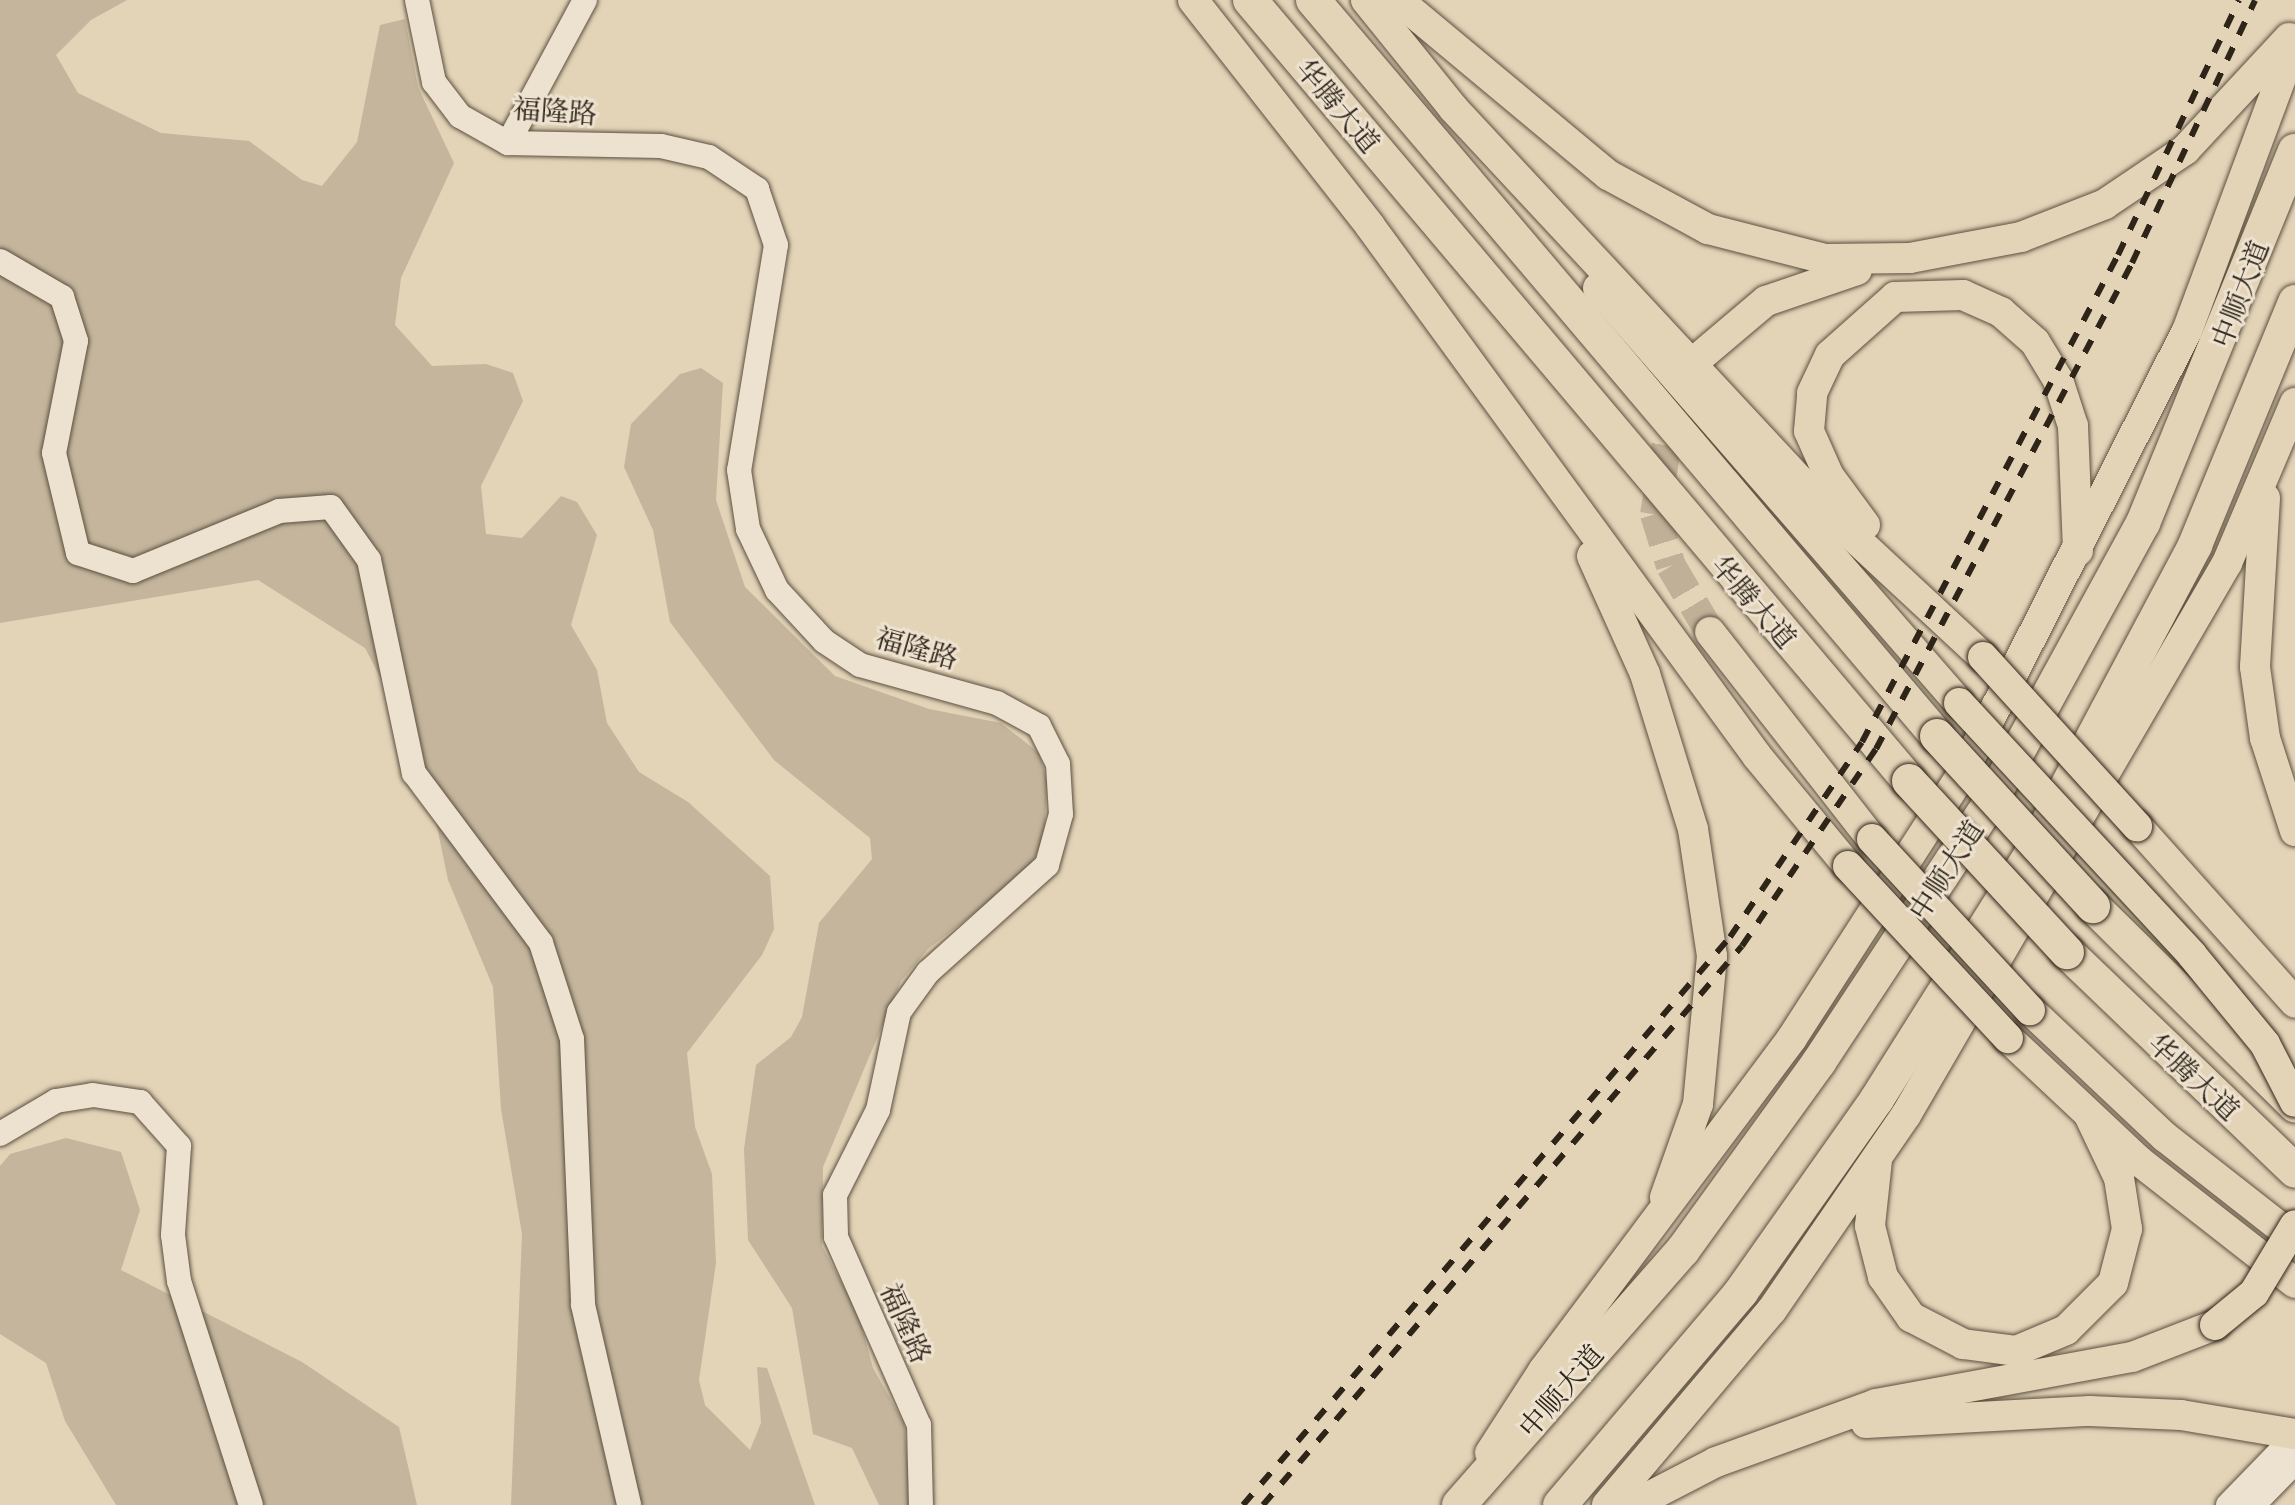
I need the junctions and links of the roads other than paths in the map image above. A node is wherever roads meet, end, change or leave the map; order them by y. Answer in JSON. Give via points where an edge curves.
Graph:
{"nodes":[{"id":1,"x":417,"y":0,"type":"edge"},
{"id":2,"x":585,"y":0,"type":"edge"},
{"id":3,"x":1193,"y":0,"type":"edge"},
{"id":4,"x":1250,"y":0,"type":"edge"},
{"id":5,"x":1313,"y":0,"type":"edge"},
{"id":6,"x":1366,"y":0,"type":"edge"},
{"id":7,"x":1398,"y":0,"type":"edge"},
{"id":8,"x":2295,"y":30,"type":"edge"},
{"id":9,"x":2295,"y":41,"type":"edge"},
{"id":10,"x":1453,"y":108,"type":"junction"},
{"id":11,"x":508,"y":143,"type":"junction"},
{"id":12,"x":2295,"y":151,"type":"edge"},
{"id":13,"x":1910,"y":258,"type":"junction"},
{"id":14,"x":0,"y":261,"type":"edge"},
{"id":15,"x":2295,"y":302,"type":"edge"},
{"id":16,"x":1702,"y":355,"type":"dead end"},
{"id":17,"x":2295,"y":403,"type":"edge"},
{"id":18,"x":2268,"y":470,"type":"junction"},
{"id":19,"x":1570,"y":506,"type":"junction"},
{"id":20,"x":2078,"y":555,"type":"junction"},
{"id":21,"x":1710,"y":632,"type":"tunnel mouth"},
{"id":22,"x":1962,"y":634,"type":"junction"},
{"id":23,"x":2295,"y":831,"type":"edge"},
{"id":24,"x":2295,"y":1003,"type":"edge"},
{"id":25,"x":2295,"y":1104,"type":"edge"},
{"id":26,"x":2089,"y":1115,"type":"junction"},
{"id":27,"x":0,"y":1134,"type":"edge"},
{"id":28,"x":1878,"y":1156,"type":"junction"},
{"id":29,"x":2295,"y":1171,"type":"edge"},
{"id":30,"x":2295,"y":1225,"type":"edge"},
{"id":31,"x":1654,"y":1228,"type":"junction"},
{"id":32,"x":2295,"y":1239,"type":"edge"},
{"id":33,"x":2295,"y":1283,"type":"edge"},
{"id":34,"x":1796,"y":1431,"type":"junction"},
{"id":35,"x":2295,"y":1435,"type":"edge"},
{"id":36,"x":2295,"y":1462,"type":"edge"},
{"id":37,"x":251,"y":1505,"type":"edge"},
{"id":38,"x":629,"y":1505,"type":"edge"},
{"id":39,"x":921,"y":1505,"type":"edge"},
{"id":40,"x":1458,"y":1505,"type":"edge"},
{"id":41,"x":1560,"y":1505,"type":"edge"},
{"id":42,"x":1607,"y":1505,"type":"edge"},
{"id":43,"x":1633,"y":1505,"type":"edge"},
{"id":44,"x":2228,"y":1505,"type":"edge"},
{"id":45,"x":2253,"y":1505,"type":"edge"}],
"edges":[{"from":1,"to":11,"type":"street","name":"福隆路","via":[[434,82],[460,116]]},
{"from":2,"to":11,"type":"street"},
{"from":3,"to":19,"type":"main road","via":[[1370,226]]},
{"from":4,"to":29,"type":"highway","name":"华腾大道","bridge":true,"via":[[1909,781],[2067,952]]},
{"from":5,"to":25,"type":"highway","name":"华腾大道","bridge":true,"via":[[1636,389],[1937,736],[2093,906]]},
{"from":6,"to":10,"type":"main road"},
{"from":7,"to":13,"type":"main road","via":[[1561,139],[1661,206],[1759,246],[1825,259]]},
{"from":8,"to":13,"type":"main road","via":[[2185,150],[2105,204],[2021,237]]},
{"from":9,"to":20,"type":"main road","via":[[2187,331]]},
{"from":10,"to":22,"type":"main road","via":[[1844,528]]},
{"from":10,"to":25,"type":"main road","bridge":true,"via":[[1660,366],[2192,955],[2265,1044]]},
{"from":11,"to":39,"type":"street","name":"福隆路","via":[[661,146],[709,157],[757,189],[776,245],[739,470],[748,529],[777,590],[824,641],[860,665],[997,703],[1039,726],[1058,764],[1061,814],[1047,865],[928,972],[899,1012],[878,1110],[835,1195],[836,1237],[919,1425]]},
{"from":12,"to":40,"type":"highway","name":"中顺大道","via":[[2143,523],[1988,806],[1819,1062],[1683,1250]]},
{"from":13,"to":16,"type":"main road","via":[[1824,277],[1766,301]]},
{"from":14,"to":38,"type":"street","via":[[62,297],[76,341],[54,453],[78,553],[133,571],[279,511],[331,507],[369,560],[414,773],[541,943],[572,1039],[583,1305]]},
{"from":15,"to":41,"type":"highway","name":"中顺大道","via":[[2195,545],[2031,854],[1877,1099],[1741,1292]]},
{"from":17,"to":18,"type":"main road"},
{"from":18,"to":23,"type":"main road","via":[[2255,667],[2265,738]]},
{"from":18,"to":28,"type":"main road","via":[[2227,563],[2052,873]]},
{"from":19,"to":26,"type":"main road","bridge":true,"via":[[1848,866],[2008,1038]]},
{"from":19,"to":31,"type":"main road","via":[[1645,674],[1693,829],[1712,956],[1698,1104]]},
{"from":20,"to":22,"type":"main road","via":[[2073,426],[2035,342],[2001,312],[1963,295],[1895,297],[1830,355],[1812,393],[1809,431],[1850,508]]},
{"from":20,"to":31,"type":"main road","via":[[1961,776],[1792,1038]]},
{"from":21,"to":32,"type":"main road","bridge":true,"via":[[1872,839],[2030,1010],[2165,1137]]},
{"from":22,"to":24,"type":"main road","bridge":true},
{"from":26,"to":28,"type":"main road","via":[[2119,1178],[2127,1229],[2113,1283],[2066,1330],[2016,1351],[1963,1344],[1911,1317],[1883,1277],[1870,1226]]},
{"from":26,"to":33,"type":"main road"},
{"from":27,"to":37,"type":"street","via":[[56,1101],[93,1095],[140,1102],[179,1146],[179,1281]]},
{"from":28,"to":42,"type":"main road","via":[[1772,1310]]},
{"from":30,"to":34,"type":"main road","bridge":true,"via":[[2254,1293],[2215,1325],[2132,1357],[1932,1391]]},
{"from":31,"to":40,"type":"main road","via":[[1543,1371]]},
{"from":34,"to":35,"type":"main road","via":[[2014,1412],[2181,1415]]},
{"from":34,"to":43,"type":"main road"},
{"from":35,"to":44,"type":"street"},
{"from":36,"to":45,"type":"street"}]}
